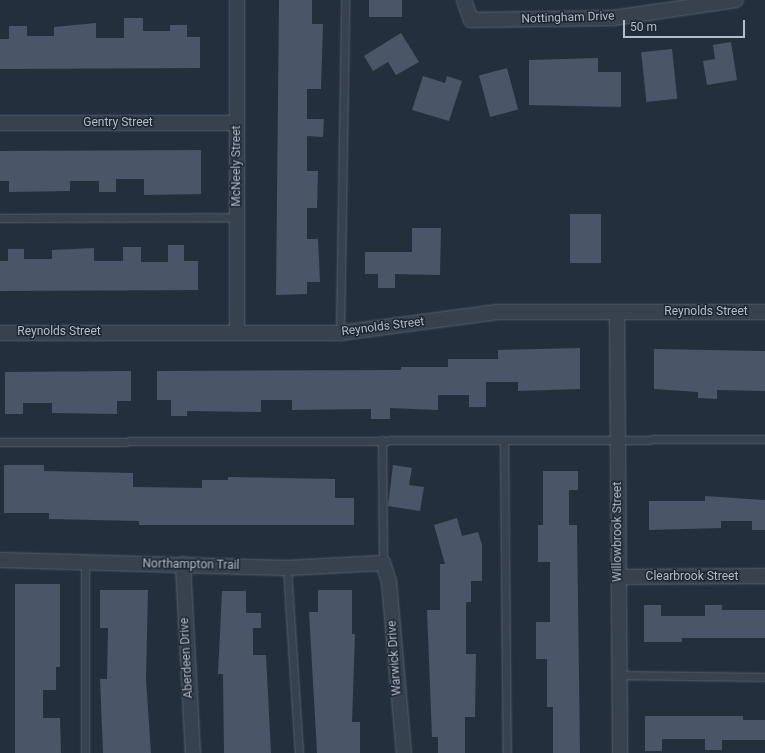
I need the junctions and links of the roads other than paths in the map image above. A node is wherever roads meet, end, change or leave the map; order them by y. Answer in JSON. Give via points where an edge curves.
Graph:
{"nodes":[{"id":1,"x":237,"y":0,"type":"edge"},
{"id":2,"x":345,"y":0,"type":"edge"},
{"id":3,"x":464,"y":0,"type":"edge"},
{"id":4,"x":736,"y":0,"type":"edge"},
{"id":5,"x":0,"y":123,"type":"edge"},
{"id":6,"x":236,"y":123,"type":"junction"},
{"id":7,"x":237,"y":217,"type":"junction"},
{"id":8,"x":0,"y":218,"type":"edge"},
{"id":9,"x":617,"y":312,"type":"junction"},
{"id":10,"x":765,"y":312,"type":"edge"},
{"id":11,"x":237,"y":332,"type":"junction"},
{"id":12,"x":0,"y":333,"type":"edge"},
{"id":13,"x":340,"y":333,"type":"junction"},
{"id":14,"x":618,"y":438,"type":"junction"},
{"id":15,"x":382,"y":440,"type":"junction"},
{"id":16,"x":504,"y":440,"type":"junction"},
{"id":17,"x":765,"y":440,"type":"edge"},
{"id":18,"x":0,"y":442,"type":"edge"},
{"id":19,"x":0,"y":560,"type":"edge"},
{"id":20,"x":383,"y":563,"type":"junction"},
{"id":21,"x":86,"y":564,"type":"junction"},
{"id":22,"x":183,"y":564,"type":"junction"},
{"id":23,"x":287,"y":568,"type":"junction"},
{"id":24,"x":765,"y":576,"type":"edge"},
{"id":25,"x":619,"y":577,"type":"junction"},
{"id":26,"x":619,"y":675,"type":"junction"},
{"id":27,"x":765,"y":677,"type":"edge"},
{"id":28,"x":85,"y":753,"type":"edge"},
{"id":29,"x":193,"y":753,"type":"edge"},
{"id":30,"x":299,"y":753,"type":"edge"},
{"id":31,"x":404,"y":753,"type":"edge"},
{"id":32,"x":508,"y":753,"type":"edge"},
{"id":33,"x":620,"y":753,"type":"edge"}],
"edges":[{"from":1,"to":6,"type":"street","name":"McNeely Street"},
{"from":2,"to":13,"type":"lane"},
{"from":3,"to":4,"type":"street","name":"Nottingham Drive","via":[[471,20],[613,18]]},
{"from":5,"to":6,"type":"street","name":"Gentry Street"},
{"from":6,"to":7,"type":"street","name":"McNeely Street"},
{"from":7,"to":8,"type":"lane"},
{"from":7,"to":11,"type":"street","name":"McNeely Street"},
{"from":9,"to":10,"type":"street","name":"Reynolds Street"},
{"from":9,"to":13,"type":"street","name":"Reynolds Street","via":[[498,312]]},
{"from":9,"to":14,"type":"street","name":"Willowbrook Street"},
{"from":11,"to":12,"type":"street","name":"Reynolds Street"},
{"from":11,"to":13,"type":"street","name":"Reynolds Street"},
{"from":14,"to":16,"type":"lane"},
{"from":14,"to":17,"type":"lane"},
{"from":14,"to":25,"type":"street","name":"Willowbrook Street"},
{"from":15,"to":16,"type":"lane"},
{"from":15,"to":18,"type":"lane"},
{"from":15,"to":20,"type":"lane"},
{"from":16,"to":32,"type":"lane"},
{"from":19,"to":21,"type":"street","name":"Northampton Trail"},
{"from":20,"to":23,"type":"street","name":"Northampton Trail"},
{"from":20,"to":31,"type":"street","name":"Warwick Drive","via":[[389,582]]},
{"from":21,"to":22,"type":"street","name":"Northampton Trail"},
{"from":21,"to":28,"type":"lane"},
{"from":22,"to":23,"type":"street","name":"Northampton Trail"},
{"from":22,"to":29,"type":"street","name":"Aberdeen Drive"},
{"from":23,"to":30,"type":"lane"},
{"from":24,"to":25,"type":"street","name":"Clearbrook Street"},
{"from":25,"to":26,"type":"street","name":"Willowbrook Street"},
{"from":26,"to":27,"type":"lane"},
{"from":26,"to":33,"type":"street","name":"Willowbrook Street"}]}
